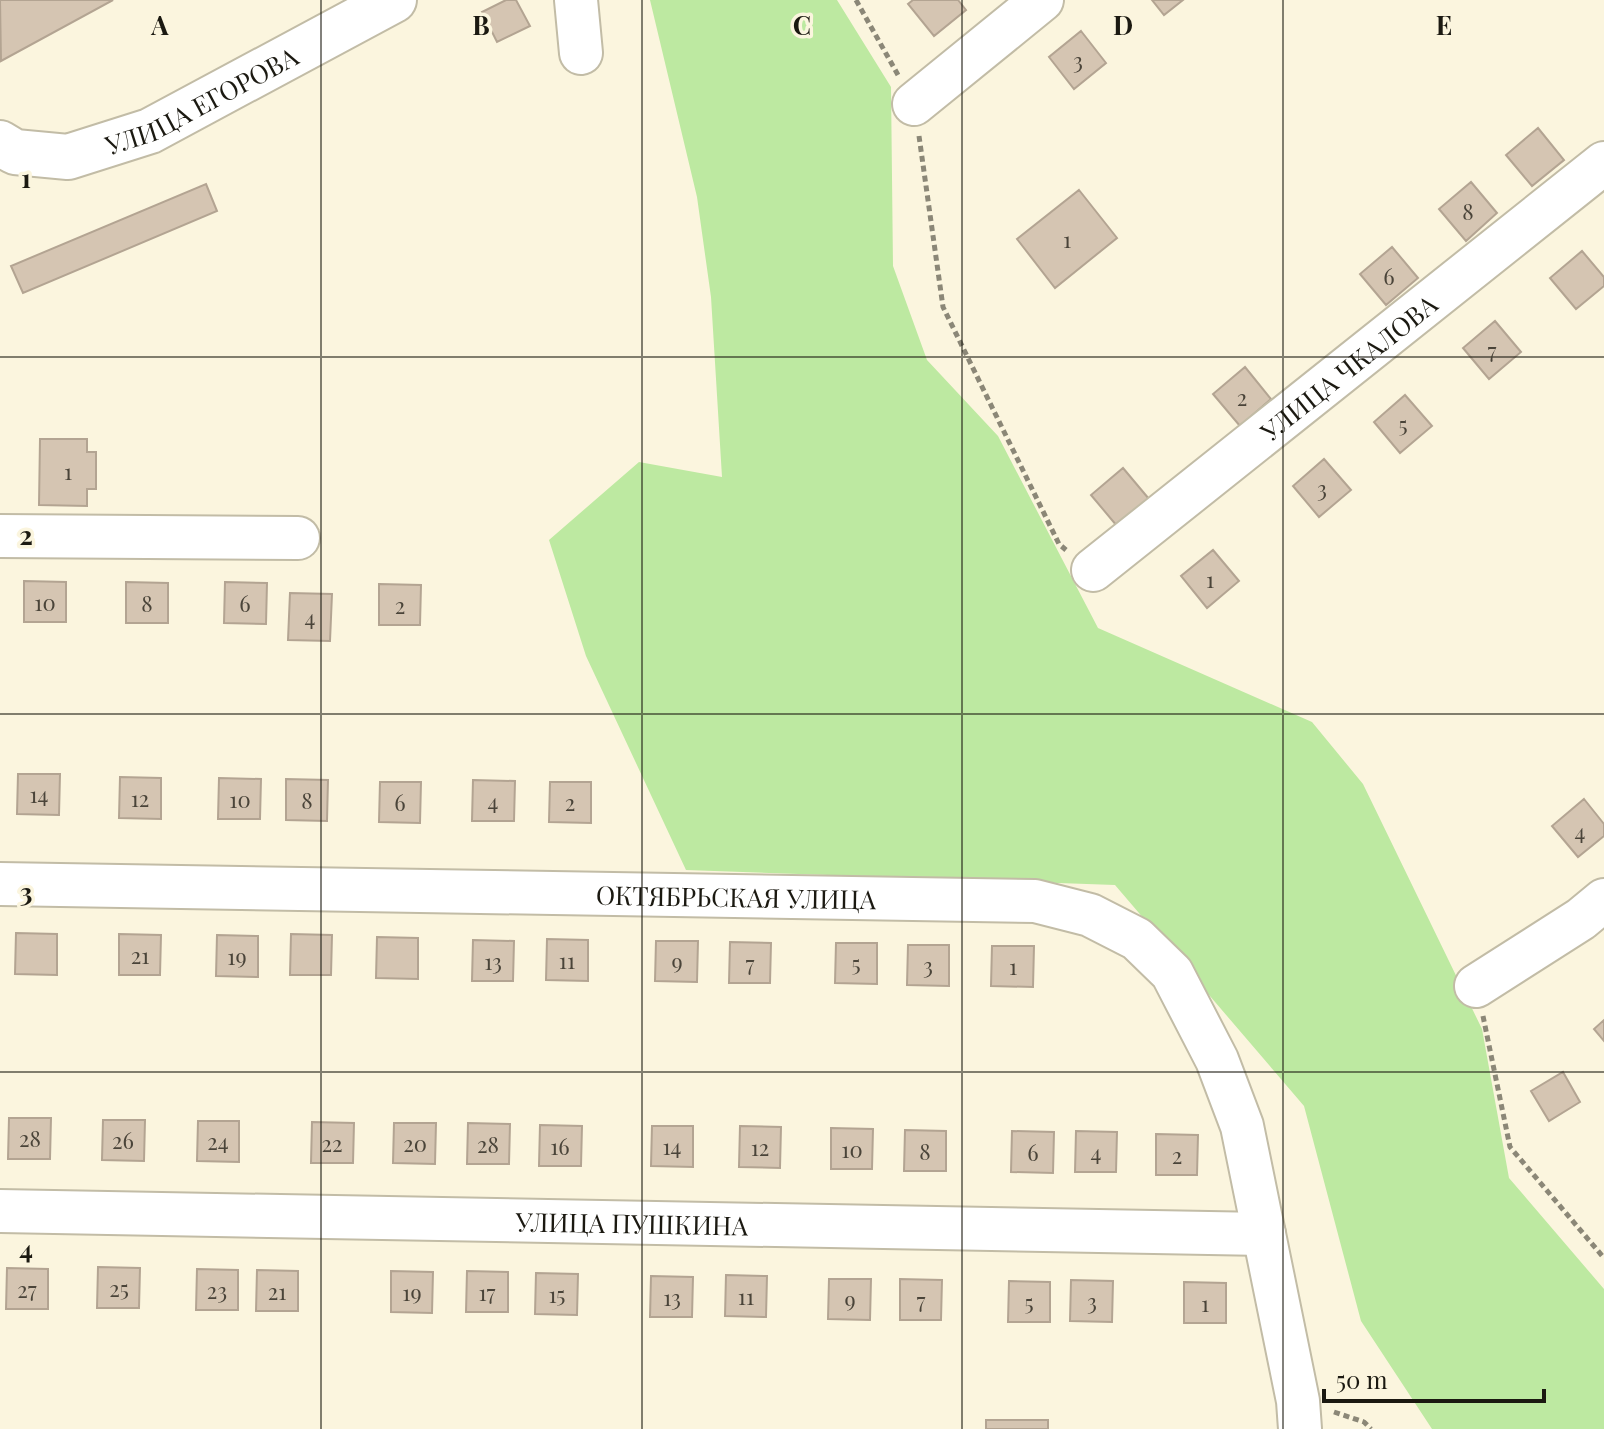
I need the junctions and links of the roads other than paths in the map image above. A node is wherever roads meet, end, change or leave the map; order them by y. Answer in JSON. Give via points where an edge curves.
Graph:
{"nodes":[{"id":1,"x":394,"y":0,"type":"edge"},
{"id":2,"x":576,"y":0,"type":"edge"},
{"id":3,"x":1042,"y":0,"type":"edge"},
{"id":4,"x":581,"y":53,"type":"dead end"},
{"id":5,"x":914,"y":104,"type":"road end"},
{"id":6,"x":0,"y":143,"type":"edge"},
{"id":7,"x":1604,"y":163,"type":"edge"},
{"id":8,"x":0,"y":536,"type":"edge"},
{"id":9,"x":298,"y":538,"type":"dead end"},
{"id":10,"x":1093,"y":570,"type":"road end"},
{"id":11,"x":0,"y":884,"type":"edge"},
{"id":12,"x":1604,"y":900,"type":"edge"},
{"id":13,"x":1476,"y":986,"type":"road end"},
{"id":14,"x":0,"y":1211,"type":"edge"},
{"id":15,"x":1264,"y":1234,"type":"junction"},
{"id":16,"x":1300,"y":1429,"type":"edge"}],
"edges":[{"from":1,"to":6,"type":"main road","name":"УЛИЦА ЕГОРОВА","via":[[150,131],[68,157],[15,152]]},
{"from":2,"to":4,"type":"street"},
{"from":3,"to":5,"type":"street"},
{"from":7,"to":10,"type":"street","name":"УЛИЦА ЧКАЛОВА"},
{"from":8,"to":9,"type":"street"},
{"from":11,"to":15,"type":"street","name":"ОКТЯБРЬСКАЯ УЛИЦА","via":[[1035,901],[1090,915],[1137,939],[1172,973],[1217,1060],[1242,1126]]},
{"from":12,"to":13,"type":"street"},
{"from":14,"to":15,"type":"street","name":"УЛИЦА ПУШКИНА"},
{"from":15,"to":16,"type":"street","name":"ОКТЯБРЬСКАЯ УЛИЦА"}]}
